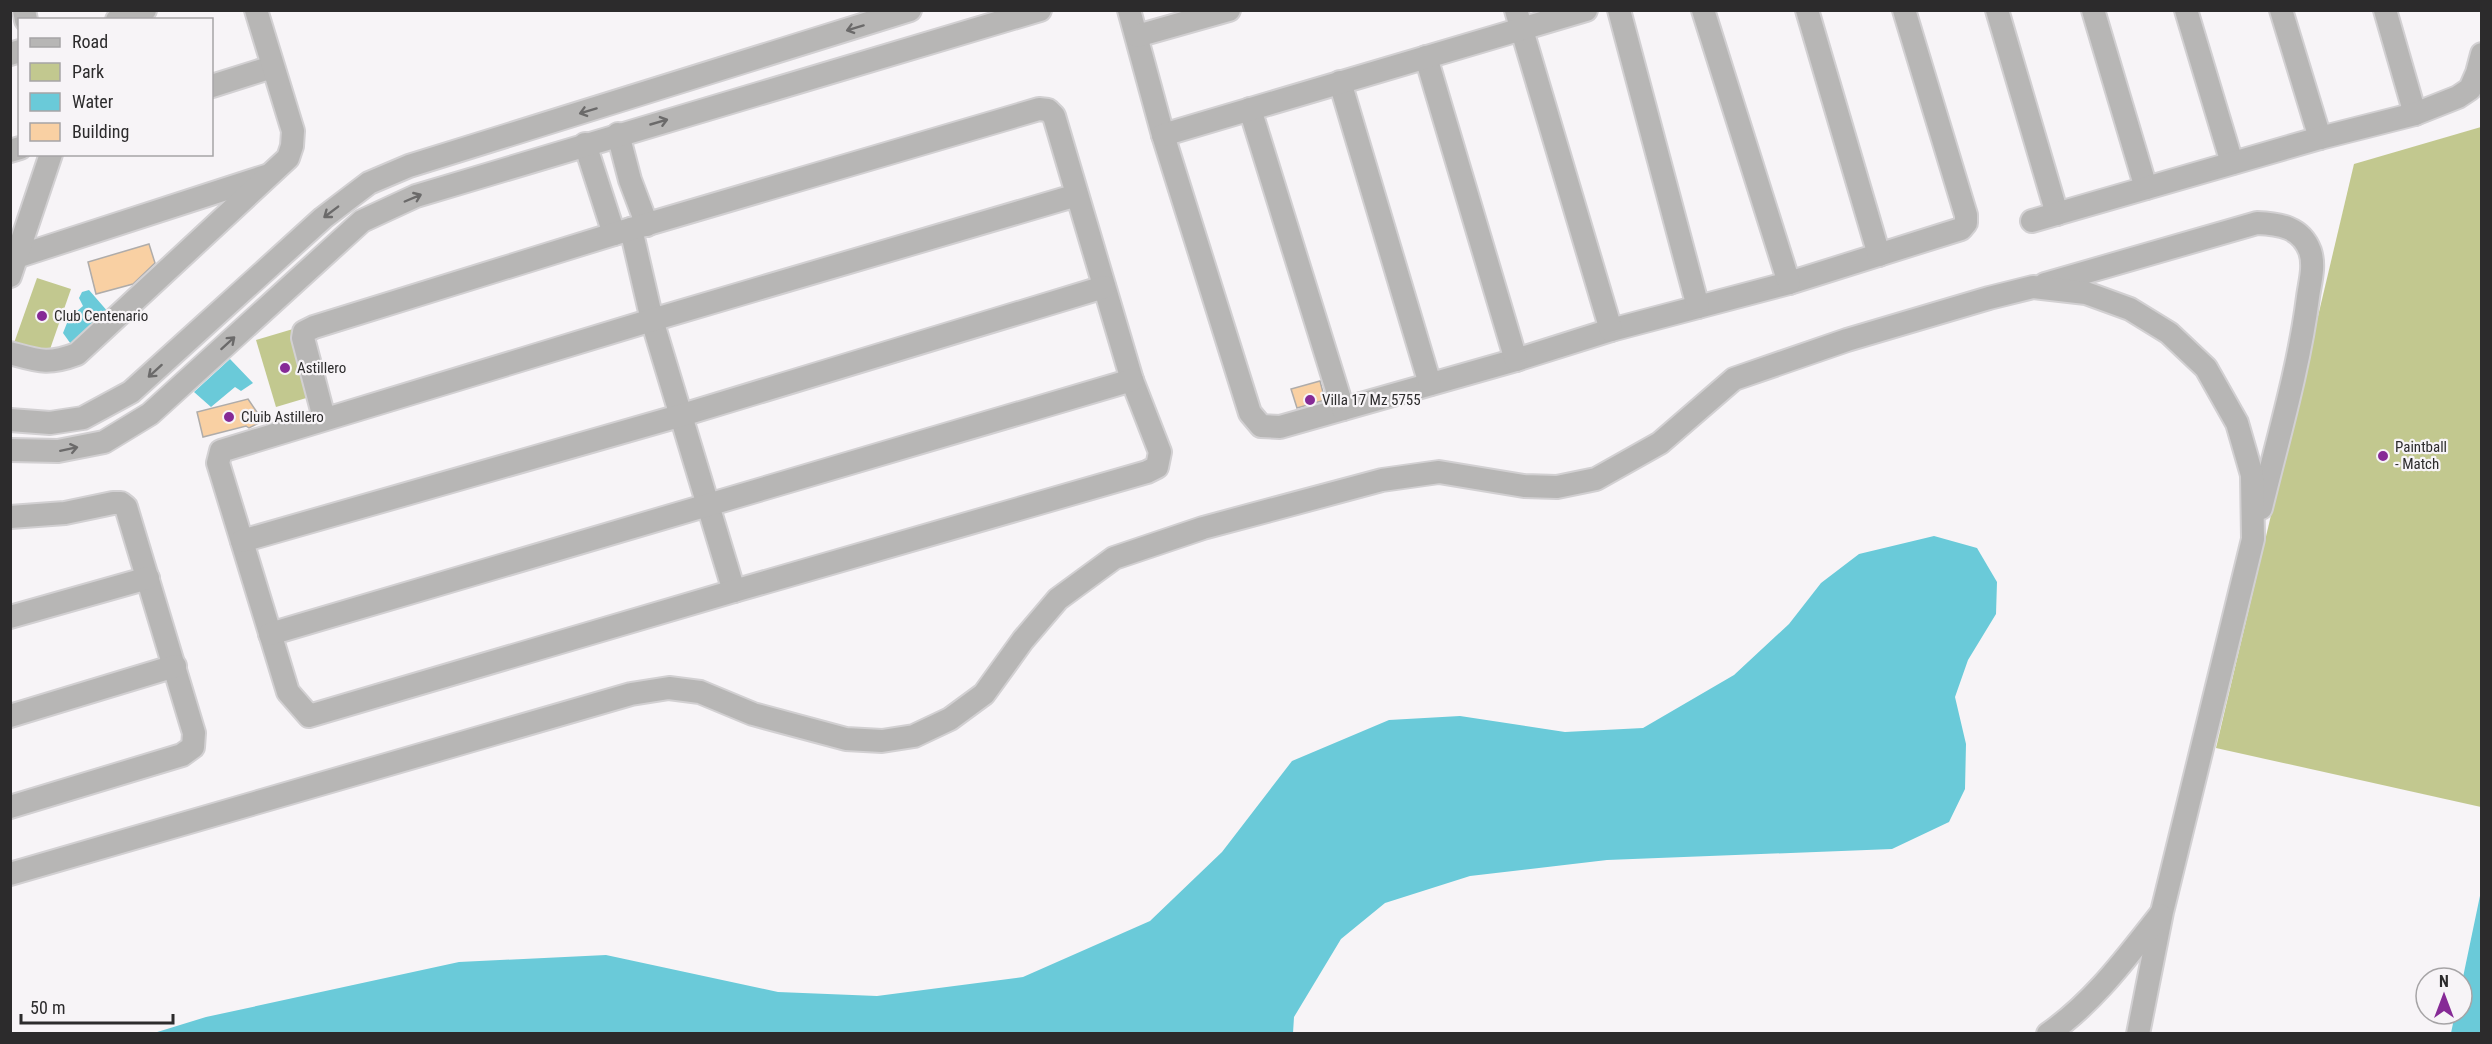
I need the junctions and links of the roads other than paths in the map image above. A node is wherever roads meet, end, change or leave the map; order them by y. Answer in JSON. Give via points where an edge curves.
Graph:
{"nodes":[{"id":1,"x":144,"y":10,"type":"edge"},
{"id":2,"x":256,"y":10,"type":"edge"},
{"id":3,"x":910,"y":10,"type":"edge"},
{"id":4,"x":1040,"y":10,"type":"edge"},
{"id":5,"x":1129,"y":10,"type":"edge"},
{"id":6,"x":1229,"y":10,"type":"edge"},
{"id":7,"x":1586,"y":10,"type":"edge"},
{"id":8,"x":1619,"y":10,"type":"edge"},
{"id":9,"x":1703,"y":10,"type":"edge"},
{"id":10,"x":1807,"y":10,"type":"edge"},
{"id":11,"x":1905,"y":10,"type":"edge"},
{"id":12,"x":1997,"y":10,"type":"edge"},
{"id":13,"x":2093,"y":10,"type":"edge"},
{"id":14,"x":2186,"y":10,"type":"edge"},
{"id":15,"x":2281,"y":10,"type":"edge"},
{"id":16,"x":2385,"y":10,"type":"edge"},
{"id":17,"x":122,"y":18,"type":"edge"},
{"id":18,"x":1518,"y":20,"type":"edge"},
{"id":19,"x":1137,"y":36,"type":"junction"},
{"id":20,"x":2481,"y":54,"type":"edge"},
{"id":21,"x":1426,"y":57,"type":"junction"},
{"id":22,"x":272,"y":67,"type":"junction"},
{"id":23,"x":1341,"y":82,"type":"junction"},
{"id":24,"x":213,"y":86,"type":"edge"},
{"id":25,"x":1250,"y":109,"type":"junction"},
{"id":26,"x":2415,"y":114,"type":"junction"},
{"id":27,"x":618,"y":134,"type":"junction"},
{"id":28,"x":1163,"y":135,"type":"junction"},
{"id":29,"x":2320,"y":138,"type":"junction"},
{"id":30,"x":585,"y":144,"type":"junction"},
{"id":31,"x":50,"y":156,"type":"edge"},
{"id":32,"x":2232,"y":163,"type":"junction"},
{"id":33,"x":273,"y":174,"type":"junction"},
{"id":34,"x":369,"y":183,"type":"junction"},
{"id":35,"x":2146,"y":188,"type":"junction"},
{"id":36,"x":1077,"y":195,"type":"junction"},
{"id":37,"x":382,"y":211,"type":"junction"},
{"id":38,"x":2057,"y":214,"type":"junction"},
{"id":39,"x":2032,"y":221,"type":"dead end"},
{"id":40,"x":630,"y":229,"type":"junction"},
{"id":41,"x":1880,"y":255,"type":"junction"},
{"id":42,"x":12,"y":264,"type":"edge"},
{"id":43,"x":1789,"y":283,"type":"junction"},
{"id":44,"x":1104,"y":287,"type":"junction"},
{"id":45,"x":2033,"y":287,"type":"junction"},
{"id":46,"x":1698,"y":307,"type":"junction"},
{"id":47,"x":652,"y":320,"type":"junction"},
{"id":48,"x":1611,"y":330,"type":"junction"},
{"id":49,"x":10,"y":353,"type":"edge"},
{"id":50,"x":1516,"y":360,"type":"junction"},
{"id":51,"x":1132,"y":380,"type":"junction"},
{"id":52,"x":1430,"y":384,"type":"junction"},
{"id":53,"x":131,"y":392,"type":"junction"},
{"id":54,"x":1343,"y":409,"type":"junction"},
{"id":55,"x":150,"y":414,"type":"junction"},
{"id":56,"x":679,"y":416,"type":"junction"},
{"id":57,"x":324,"y":418,"type":"junction"},
{"id":58,"x":10,"y":420,"type":"edge"},
{"id":59,"x":10,"y":450,"type":"edge"},
{"id":60,"x":708,"y":505,"type":"junction"},
{"id":61,"x":10,"y":517,"type":"edge"},
{"id":62,"x":2253,"y":539,"type":"junction"},
{"id":63,"x":242,"y":541,"type":"junction"},
{"id":64,"x":148,"y":578,"type":"junction"},
{"id":65,"x":734,"y":591,"type":"junction"},
{"id":66,"x":10,"y":617,"type":"edge"},
{"id":67,"x":270,"y":634,"type":"junction"},
{"id":68,"x":175,"y":666,"type":"junction"},
{"id":69,"x":10,"y":716,"type":"edge"},
{"id":70,"x":10,"y":807,"type":"edge"},
{"id":71,"x":10,"y":874,"type":"edge"},
{"id":72,"x":2163,"y":912,"type":"junction"},
{"id":73,"x":2048,"y":1034,"type":"edge"},
{"id":74,"x":2138,"y":1034,"type":"edge"}],
"edges":[{"from":1,"to":17,"type":"street"},
{"from":2,"to":22,"type":"street"},
{"from":3,"to":34,"type":"street","one_way":true,"via":[[409,166]]},
{"from":27,"to":4,"type":"street","one_way":true},
{"from":5,"to":19,"type":"street"},
{"from":6,"to":19,"type":"street"},
{"from":7,"to":18,"type":"street"},
{"from":8,"to":46,"type":"street"},
{"from":9,"to":43,"type":"street"},
{"from":10,"to":41,"type":"street"},
{"from":11,"to":41,"type":"street","via":[[1966,223],[1961,230]]},
{"from":12,"to":38,"type":"street"},
{"from":13,"to":35,"type":"street"},
{"from":14,"to":32,"type":"street"},
{"from":15,"to":29,"type":"street"},
{"from":16,"to":26,"type":"street"},
{"from":18,"to":21,"type":"street"},
{"from":18,"to":48,"type":"street"},
{"from":19,"to":28,"type":"street"},
{"from":20,"to":26,"type":"street","via":[[2470,89]]},
{"from":21,"to":23,"type":"street"},
{"from":21,"to":50,"type":"street"},
{"from":22,"to":24,"type":"street"},
{"from":22,"to":33,"type":"street","via":[[293,131],[288,158]]},
{"from":23,"to":25,"type":"street"},
{"from":23,"to":52,"type":"street"},
{"from":25,"to":28,"type":"street"},
{"from":25,"to":54,"type":"street"},
{"from":26,"to":29,"type":"street"},
{"from":27,"to":30,"type":"street"},
{"from":27,"to":40,"type":"street","via":[[630,180]]},
{"from":28,"to":54,"type":"street","via":[[1250,413],[1261,426],[1280,427]]},
{"from":29,"to":32,"type":"street"},
{"from":37,"to":30,"type":"street","one_way":true,"via":[[416,195]]},
{"from":30,"to":40,"type":"street"},
{"from":31,"to":42,"type":"street"},
{"from":32,"to":35,"type":"street"},
{"from":33,"to":42,"type":"street"},
{"from":33,"to":49,"type":"street","via":[[76,354],[56,362]]},
{"from":34,"to":37,"type":"street"},
{"from":34,"to":53,"type":"street","one_way":true,"via":[[323,218]]},
{"from":35,"to":38,"type":"street"},
{"from":36,"to":40,"type":"street","via":[[1054,116],[1039,109]]},
{"from":36,"to":44,"type":"street"},
{"from":36,"to":47,"type":"street"},
{"from":55,"to":37,"type":"street","one_way":true,"via":[[362,221]]},
{"from":38,"to":39,"type":"street"},
{"from":40,"to":47,"type":"street"},
{"from":40,"to":57,"type":"street","via":[[304,332]]},
{"from":41,"to":43,"type":"street"},
{"from":43,"to":46,"type":"street"},
{"from":44,"to":51,"type":"street"},
{"from":44,"to":56,"type":"street"},
{"from":45,"to":62,"type":"street","via":[[2086,293],[2130,309],[2169,333],[2206,368],[2236,423],[2252,476]]},
{"from":45,"to":62,"type":"street","via":[[2258,223],[2284,224],[2297,233],[2310,250],[2312,267],[2303,335]]},
{"from":45,"to":71,"type":"street","via":[[1847,340],[1734,379],[1660,443],[1596,479],[1557,487],[1524,486],[1439,472],[1382,480],[1203,528],[1114,558],[1058,600],[984,694],[950,719],[914,736],[882,741],[846,739],[753,714],[700,692],[669,688],[641,692]]},
{"from":46,"to":48,"type":"street"},
{"from":47,"to":56,"type":"street"},
{"from":47,"to":57,"type":"street"},
{"from":48,"to":50,"type":"street"},
{"from":50,"to":52,"type":"street"},
{"from":51,"to":60,"type":"street"},
{"from":51,"to":65,"type":"street","via":[[1160,452],[1157,467]]},
{"from":52,"to":54,"type":"street"},
{"from":53,"to":55,"type":"street"},
{"from":53,"to":58,"type":"street","via":[[83,418],[50,423]]},
{"from":59,"to":55,"type":"street","one_way":true,"via":[[58,451],[104,442]]},
{"from":56,"to":60,"type":"street"},
{"from":56,"to":63,"type":"street"},
{"from":57,"to":63,"type":"street","via":[[218,455]]},
{"from":60,"to":65,"type":"street"},
{"from":60,"to":67,"type":"street"},
{"from":61,"to":64,"type":"street","via":[[121,503],[126,507]]},
{"from":62,"to":72,"type":"street"},
{"from":63,"to":67,"type":"street"},
{"from":64,"to":66,"type":"street"},
{"from":64,"to":68,"type":"street"},
{"from":65,"to":67,"type":"street","via":[[309,716],[288,692]]},
{"from":68,"to":69,"type":"street"},
{"from":68,"to":70,"type":"street","via":[[194,733],[189,752]]},
{"from":72,"to":73,"type":"street","via":[[2104,985]]},
{"from":72,"to":74,"type":"street"}]}
